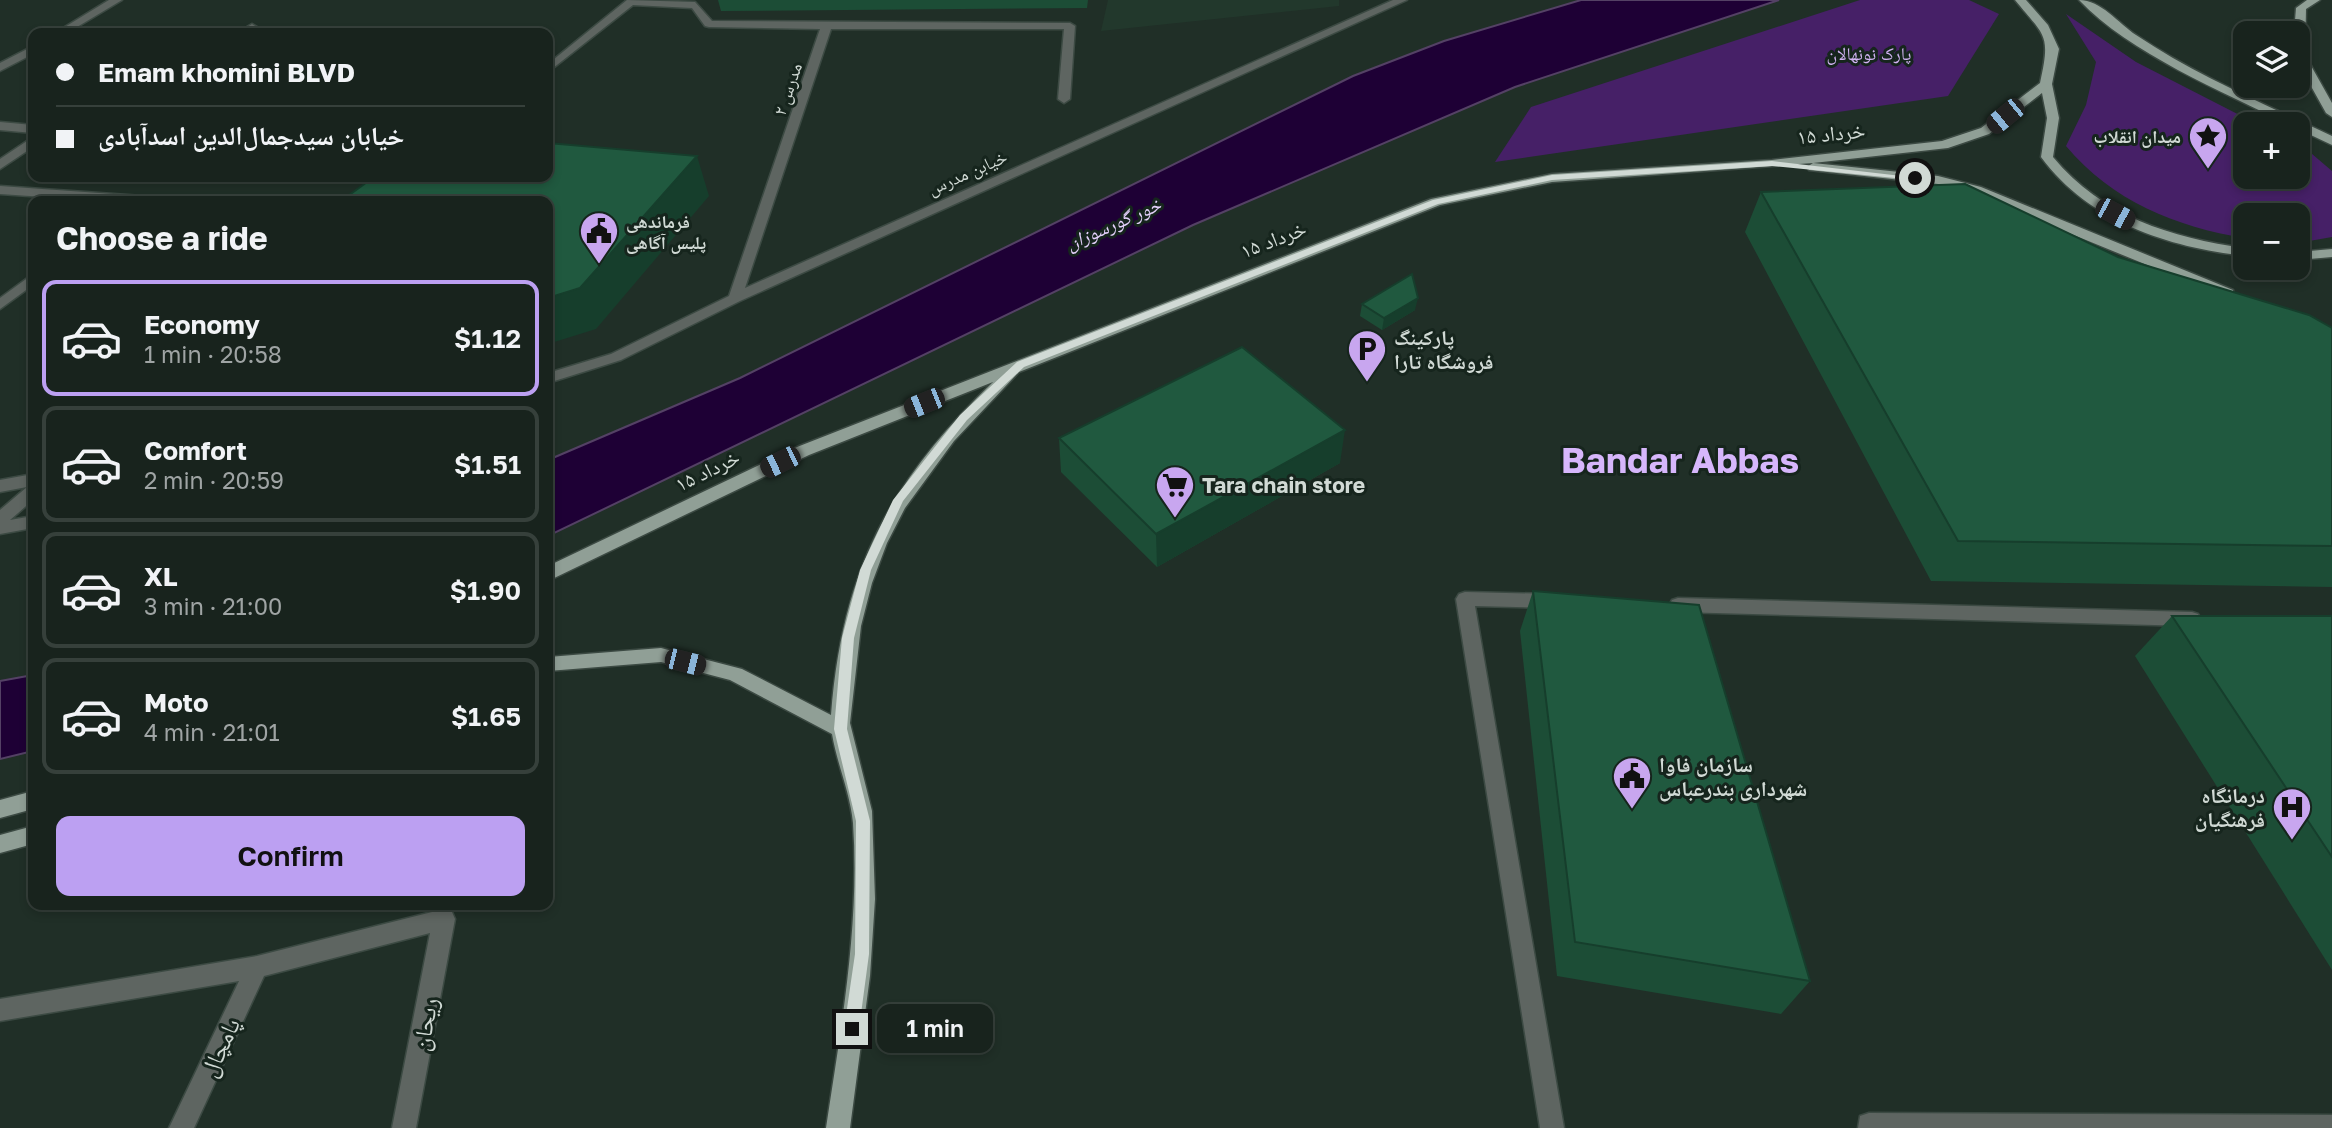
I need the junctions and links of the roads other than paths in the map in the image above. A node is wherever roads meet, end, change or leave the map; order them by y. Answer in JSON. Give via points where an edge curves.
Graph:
{"nodes":[{"id":1,"x":117,"y":0,"type":"edge"},
{"id":2,"x":1402,"y":0,"type":"edge"},
{"id":3,"x":2020,"y":0,"type":"edge"},
{"id":4,"x":2084,"y":0,"type":"edge"},
{"id":5,"x":2315,"y":0,"type":"edge"},
{"id":6,"x":697,"y":2,"type":"edge"},
{"id":7,"x":827,"y":26,"type":"junction"},
{"id":8,"x":69,"y":28,"type":"edge"},
{"id":9,"x":28,"y":52,"type":"edge"},
{"id":10,"x":553,"y":65,"type":"edge"},
{"id":11,"x":0,"y":68,"type":"edge"},
{"id":12,"x":2046,"y":84,"type":"junction"},
{"id":13,"x":1064,"y":99,"type":"dead end"},
{"id":14,"x":2332,"y":113,"type":"edge"},
{"id":15,"x":0,"y":126,"type":"edge"},
{"id":16,"x":28,"y":129,"type":"edge"},
{"id":17,"x":2332,"y":141,"type":"edge"},
{"id":18,"x":28,"y":145,"type":"edge"},
{"id":19,"x":1772,"y":164,"type":"junction"},
{"id":20,"x":0,"y":165,"type":"edge"},
{"id":21,"x":0,"y":190,"type":"edge"},
{"id":22,"x":78,"y":196,"type":"edge"},
{"id":23,"x":2233,"y":250,"type":"edge"},
{"id":24,"x":2332,"y":253,"type":"edge"},
{"id":25,"x":2310,"y":255,"type":"edge"},
{"id":26,"x":28,"y":282,"type":"edge"},
{"id":27,"x":735,"y":298,"type":"junction"},
{"id":28,"x":2240,"y":299,"type":"edge"},
{"id":29,"x":0,"y":305,"type":"edge"},
{"id":30,"x":1020,"y":365,"type":"junction"},
{"id":31,"x":553,"y":376,"type":"edge"},
{"id":32,"x":28,"y":481,"type":"edge"},
{"id":33,"x":0,"y":486,"type":"edge"},
{"id":34,"x":28,"y":495,"type":"edge"},
{"id":35,"x":0,"y":519,"type":"edge"},
{"id":36,"x":28,"y":523,"type":"edge"},
{"id":37,"x":0,"y":528,"type":"edge"},
{"id":38,"x":553,"y":572,"type":"edge"},
{"id":39,"x":1575,"y":602,"type":"edge"},
{"id":40,"x":1658,"y":604,"type":"edge"},
{"id":41,"x":2211,"y":620,"type":"edge"},
{"id":42,"x":553,"y":664,"type":"edge"},
{"id":43,"x":841,"y":729,"type":"junction"},
{"id":44,"x":28,"y":801,"type":"edge"},
{"id":45,"x":0,"y":809,"type":"edge"},
{"id":46,"x":28,"y":836,"type":"edge"},
{"id":47,"x":0,"y":844,"type":"edge"},
{"id":48,"x":257,"y":967,"type":"junction"},
{"id":49,"x":0,"y":1010,"type":"edge"},
{"id":50,"x":1869,"y":1125,"type":"dead end"},
{"id":51,"x":2332,"y":1127,"type":"edge"},
{"id":52,"x":181,"y":1128,"type":"edge"},
{"id":53,"x":404,"y":1128,"type":"edge"},
{"id":54,"x":838,"y":1128,"type":"edge"},
{"id":55,"x":1552,"y":1128,"type":"edge"}],
"edges":[{"from":1,"to":8,"type":"street"},
{"from":2,"to":27,"type":"street","name":"خیابن مدرس"},
{"from":3,"to":12,"type":"main road","via":[[2043,25],[2053,50]]},
{"from":4,"to":17,"type":"main road","via":[[2133,38]]},
{"from":5,"to":14,"type":"main road","via":[[2301,8],[2299,55]]},
{"from":6,"to":7,"type":"street","via":[[709,24]]},
{"from":6,"to":10,"type":"street","via":[[631,2]]},
{"from":7,"to":13,"type":"street","via":[[1070,26]]},
{"from":7,"to":27,"type":"street","name":"مدرس ۲"},
{"from":9,"to":11,"type":"street"},
{"from":12,"to":19,"type":"main road","name":"۱۵ خرداد","via":[[1985,131],[1944,145]]},
{"from":12,"to":23,"type":"main road","via":[[2053,118],[2047,157],[2057,172],[2098,205],[2145,228]]},
{"from":15,"to":16,"type":"street"},
{"from":18,"to":20,"type":"street"},
{"from":19,"to":28,"type":"main road","via":[[1938,180],[1976,190]]},
{"from":19,"to":30,"type":"main road","name":"۱۵ خرداد","via":[[1552,178],[1436,202]]},
{"from":21,"to":22,"type":"street"},
{"from":24,"to":25,"type":"main road"},
{"from":26,"to":29,"type":"street"},
{"from":27,"to":31,"type":"street","name":"خیابن مدرس","via":[[616,357]]},
{"from":30,"to":38,"type":"main road","name":"۱۵ خرداد","via":[[803,451]]},
{"from":30,"to":43,"type":"main road","via":[[964,417],[899,500],[866,570],[848,638]]},
{"from":32,"to":33,"type":"street"},
{"from":34,"to":35,"type":"street"},
{"from":36,"to":37,"type":"street"},
{"from":39,"to":55,"type":"street","via":[[1465,599]]},
{"from":40,"to":41,"type":"street"},
{"from":42,"to":43,"type":"main road","via":[[661,655],[735,674]]},
{"from":43,"to":54,"type":"main road","via":[[863,834],[862,954]]},
{"from":44,"to":45,"type":"main road"},
{"from":46,"to":47,"type":"main road"},
{"from":48,"to":49,"type":"street"},
{"from":48,"to":52,"type":"street","name":"پامچال"},
{"from":48,"to":53,"type":"street","name":"ریحان","via":[[444,919]]},
{"from":50,"to":51,"type":"street"}]}
